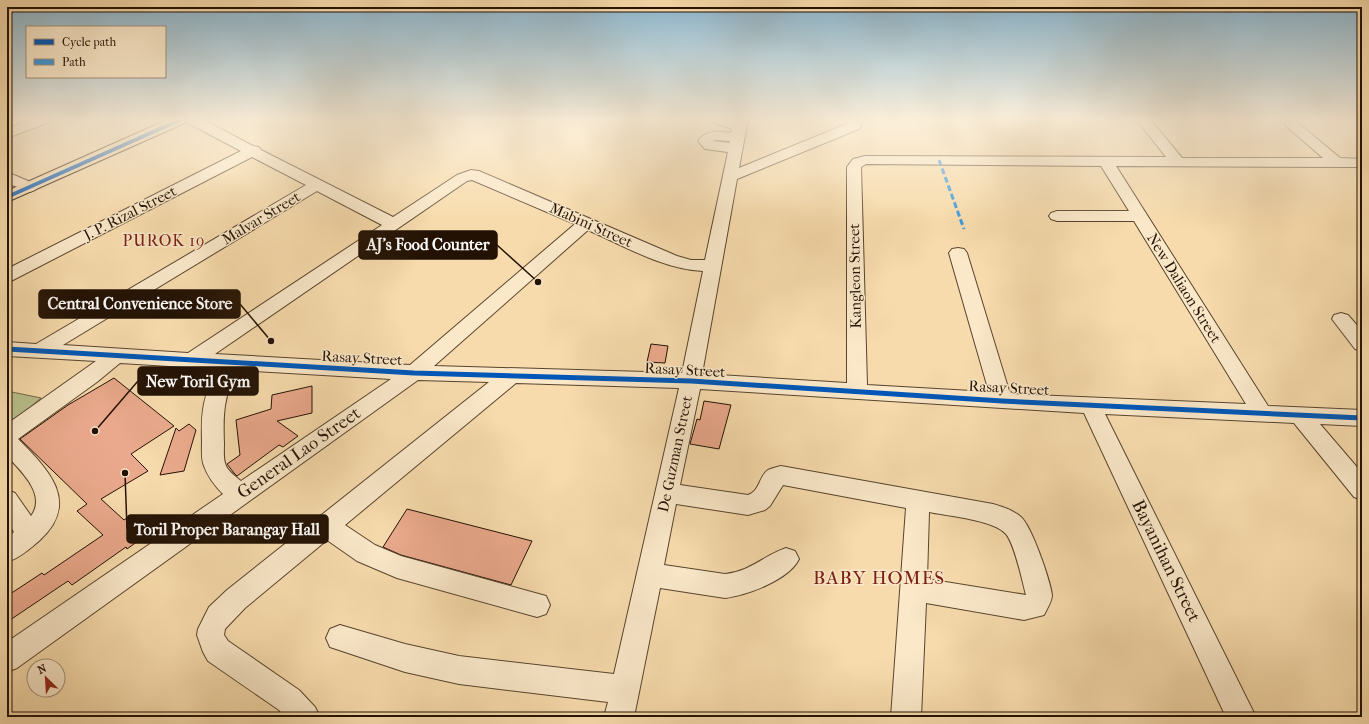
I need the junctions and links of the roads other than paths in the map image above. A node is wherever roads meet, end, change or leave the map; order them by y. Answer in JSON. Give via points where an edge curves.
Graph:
{"nodes":[{"id":1,"x":108,"y":153,"type":"edge"},
{"id":2,"x":249,"y":153,"type":"edge"},
{"id":3,"x":259,"y":153,"type":"edge"},
{"id":4,"x":734,"y":153,"type":"edge"},
{"id":5,"x":789,"y":153,"type":"edge"},
{"id":6,"x":1170,"y":153,"type":"edge"},
{"id":7,"x":1325,"y":153,"type":"edge"},
{"id":8,"x":1106,"y":162,"type":"junction"},
{"id":9,"x":1178,"y":162,"type":"junction"},
{"id":10,"x":1337,"y":163,"type":"junction"},
{"id":11,"x":1362,"y":163,"type":"edge"},
{"id":12,"x":7,"y":176,"type":"edge"},
{"id":13,"x":730,"y":177,"type":"junction"},
{"id":14,"x":318,"y":184,"type":"junction"},
{"id":15,"x":30,"y":187,"type":"junction"},
{"id":16,"x":7,"y":198,"type":"edge"},
{"id":17,"x":1057,"y":216,"type":"dead end"},
{"id":18,"x":1139,"y":216,"type":"junction"},
{"id":19,"x":586,"y":222,"type":"junction"},
{"id":20,"x":393,"y":224,"type":"junction"},
{"id":21,"x":958,"y":254,"type":"dead end"},
{"id":22,"x":714,"y":266,"type":"junction"},
{"id":23,"x":7,"y":276,"type":"edge"},
{"id":24,"x":1341,"y":319,"type":"dead end"},
{"id":25,"x":1362,"y":344,"type":"edge"},
{"id":26,"x":7,"y":349,"type":"edge"},
{"id":27,"x":39,"y":351,"type":"junction"},
{"id":28,"x":116,"y":355,"type":"junction"},
{"id":29,"x":192,"y":360,"type":"junction"},
{"id":30,"x":233,"y":362,"type":"junction"},
{"id":31,"x":414,"y":373,"type":"junction"},
{"id":32,"x":511,"y":376,"type":"junction"},
{"id":33,"x":691,"y":382,"type":"junction"},
{"id":34,"x":857,"y":392,"type":"junction"},
{"id":35,"x":1002,"y":400,"type":"junction"},
{"id":36,"x":1090,"y":404,"type":"junction"},
{"id":37,"x":1262,"y":413,"type":"junction"},
{"id":38,"x":1300,"y":415,"type":"junction"},
{"id":39,"x":1362,"y":418,"type":"edge"},
{"id":40,"x":7,"y":436,"type":"edge"},
{"id":41,"x":7,"y":442,"type":"edge"},
{"id":42,"x":1362,"y":490,"type":"edge"},
{"id":43,"x":666,"y":493,"type":"junction"},
{"id":44,"x":240,"y":494,"type":"junction"},
{"id":45,"x":7,"y":500,"type":"edge"},
{"id":46,"x":918,"y":501,"type":"junction"},
{"id":47,"x":327,"y":526,"type":"junction"},
{"id":48,"x":29,"y":534,"type":"junction"},
{"id":49,"x":7,"y":552,"type":"edge"},
{"id":50,"x":786,"y":559,"type":"dead end"},
{"id":51,"x":649,"y":575,"type":"junction"},
{"id":52,"x":913,"y":589,"type":"junction"},
{"id":53,"x":537,"y":605,"type":"dead end"},
{"id":54,"x":340,"y":638,"type":"dead end"},
{"id":55,"x":7,"y":658,"type":"edge"},
{"id":56,"x":625,"y":690,"type":"junction"},
{"id":57,"x":305,"y":717,"type":"edge"},
{"id":58,"x":619,"y":717,"type":"edge"},
{"id":59,"x":906,"y":717,"type":"edge"},
{"id":60,"x":1241,"y":717,"type":"edge"}],
"edges":[{"from":1,"to":15,"type":"highway"},
{"from":2,"to":23,"type":"street","name":"J. P. Rizal Street"},
{"from":3,"to":14,"type":"street"},
{"from":4,"to":13,"type":"street","name":"De Guzman Street"},
{"from":5,"to":13,"type":"street"},
{"from":6,"to":9,"type":"street"},
{"from":7,"to":10,"type":"street"},
{"from":8,"to":9,"type":"street"},
{"from":8,"to":18,"type":"street","name":"New Daliaon Street"},
{"from":8,"to":34,"type":"street","name":"Kangleon Street","via":[[858,162],[854,167]]},
{"from":9,"to":10,"type":"street"},
{"from":10,"to":11,"type":"street"},
{"from":12,"to":15,"type":"street"},
{"from":13,"to":22,"type":"street","name":"De Guzman Street"},
{"from":14,"to":20,"type":"street"},
{"from":14,"to":27,"type":"street","name":"Malvar Street"},
{"from":15,"to":16,"type":"highway"},
{"from":17,"to":18,"type":"street"},
{"from":18,"to":37,"type":"street","name":"New Daliaon Street"},
{"from":19,"to":20,"type":"street","name":"Mabini Street","via":[[479,176],[471,175],[462,178]]},
{"from":19,"to":22,"type":"street","name":"Mabini Street","via":[[671,260],[692,265]]},
{"from":19,"to":31,"type":"street","name":"General Lao Street"},
{"from":20,"to":29,"type":"street"},
{"from":21,"to":35,"type":"street"},
{"from":22,"to":33,"type":"street","name":"De Guzman Street"},
{"from":24,"to":25,"type":"street"},
{"from":26,"to":27,"type":"street","name":"Rasay Street"},
{"from":27,"to":28,"type":"street","name":"Rasay Street"},
{"from":28,"to":29,"type":"street","name":"Rasay Street"},
{"from":28,"to":40,"type":"street","via":[[87,380]]},
{"from":29,"to":30,"type":"street","name":"Rasay Street"},
{"from":30,"to":31,"type":"street","name":"Rasay Street"},
{"from":30,"to":44,"type":"street","via":[[221,381],[213,401],[213,462],[222,478]]},
{"from":31,"to":32,"type":"street","name":"Rasay Street"},
{"from":31,"to":44,"type":"street","name":"General Lao Street"},
{"from":32,"to":33,"type":"street","name":"Rasay Street"},
{"from":32,"to":47,"type":"street"},
{"from":33,"to":34,"type":"street","name":"Rasay Street"},
{"from":33,"to":43,"type":"street","name":"De Guzman Street"},
{"from":34,"to":35,"type":"street","name":"Rasay Street"},
{"from":35,"to":36,"type":"street","name":"Rasay Street"},
{"from":36,"to":37,"type":"street","name":"Rasay Street"},
{"from":36,"to":60,"type":"street","name":"Bayanihan Street"},
{"from":37,"to":38,"type":"street","name":"Rasay Street"},
{"from":38,"to":39,"type":"street","name":"Rasay Street"},
{"from":38,"to":42,"type":"street"},
{"from":41,"to":48,"type":"street","via":[[38,476],[46,495],[47,513]]},
{"from":43,"to":46,"type":"street","via":[[755,504],[767,495],[774,479],[782,475]]},
{"from":43,"to":51,"type":"street","name":"De Guzman Street"},
{"from":44,"to":55,"type":"street","name":"General Lao Street"},
{"from":45,"to":48,"type":"street"},
{"from":46,"to":52,"type":"street"},
{"from":46,"to":52,"type":"street","via":[[1002,516],[1020,536],[1039,596],[1035,606],[1024,608]]},
{"from":47,"to":53,"type":"street","via":[[362,550],[390,564]]},
{"from":47,"to":57,"type":"street","via":[[224,610],[211,626],[212,644],[218,651],[289,700]]},
{"from":48,"to":49,"type":"street"},
{"from":50,"to":51,"type":"street","via":[[762,575],[737,585],[725,586]]},
{"from":51,"to":56,"type":"street","name":"De Guzman Street"},
{"from":52,"to":59,"type":"street"},
{"from":54,"to":56,"type":"street","via":[[405,658],[458,670]]},
{"from":56,"to":58,"type":"street","name":"De Guzman Street"}]}
